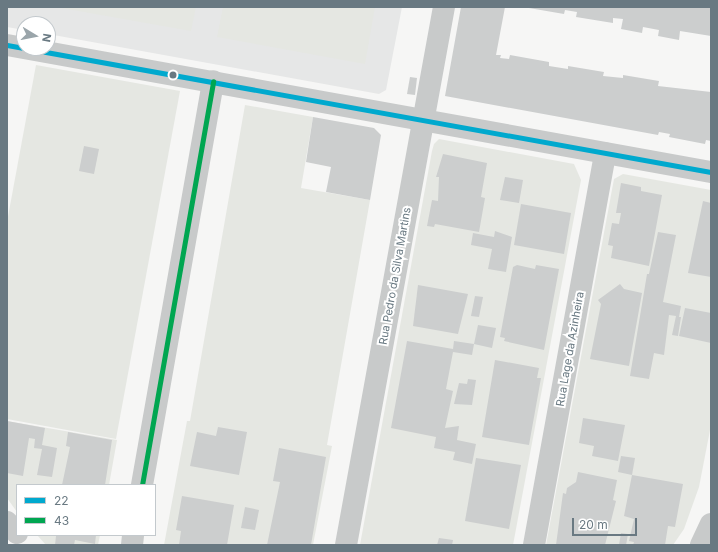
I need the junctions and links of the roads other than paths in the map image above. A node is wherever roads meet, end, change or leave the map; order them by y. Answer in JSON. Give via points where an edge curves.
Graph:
{"nodes":[{"id":1,"x":444,"y":7,"type":"edge"},
{"id":2,"x":7,"y":45,"type":"edge"},
{"id":3,"x":213,"y":80,"type":"junction"},
{"id":4,"x":424,"y":120,"type":"junction"},
{"id":5,"x":605,"y":153,"type":"junction"},
{"id":6,"x":711,"y":172,"type":"edge"},
{"id":7,"x":142,"y":484,"type":"edge"},
{"id":8,"x":7,"y":522,"type":"edge"},
{"id":9,"x":711,"y":524,"type":"edge"},
{"id":10,"x":16,"y":532,"type":"edge"},
{"id":11,"x":20,"y":536,"type":"edge"},
{"id":12,"x":27,"y":545,"type":"edge"},
{"id":13,"x":346,"y":545,"type":"edge"},
{"id":14,"x":534,"y":545,"type":"edge"},
{"id":15,"x":701,"y":545,"type":"edge"}],
"edges":[{"from":1,"to":4,"type":"street","name":"Rua Pedro da Silva Martins"},
{"from":2,"to":3,"type":"street"},
{"from":3,"to":4,"type":"street"},
{"from":3,"to":7,"type":"street"},
{"from":4,"to":5,"type":"street"},
{"from":4,"to":13,"type":"street","name":"Rua Pedro da Silva Martins"},
{"from":5,"to":6,"type":"street"},
{"from":5,"to":14,"type":"street","name":"Rua Lage da Azinheira"},
{"from":8,"to":10,"type":"street"},
{"from":9,"to":15,"type":"street"},
{"from":11,"to":12,"type":"street"}]}
